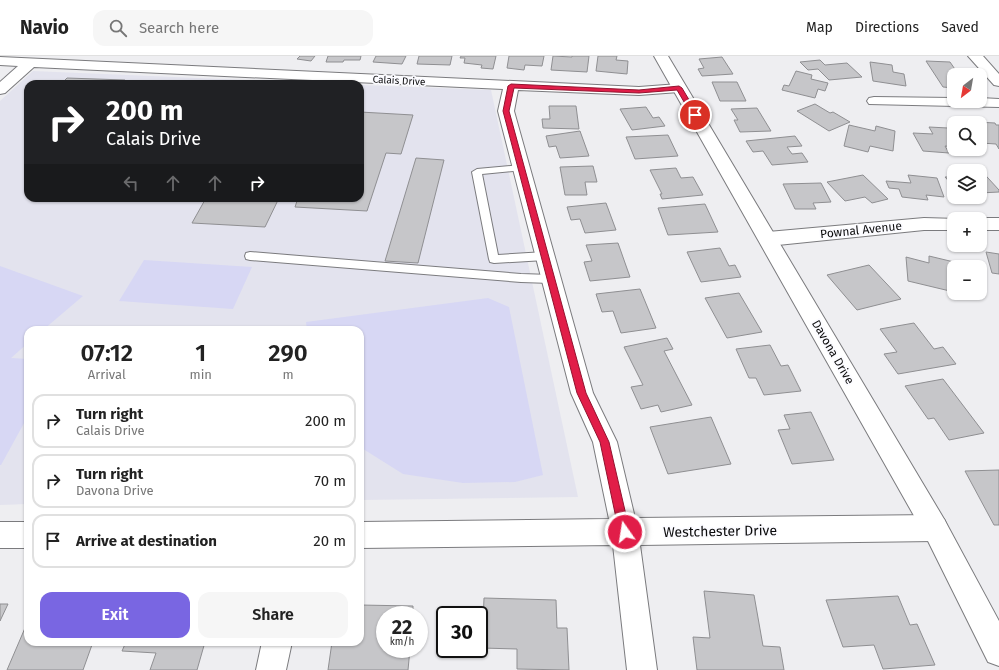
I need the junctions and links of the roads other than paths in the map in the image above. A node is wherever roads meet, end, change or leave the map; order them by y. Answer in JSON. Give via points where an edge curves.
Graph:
{"nodes":[{"id":1,"x":661,"y":56,"type":"edge"},
{"id":2,"x":975,"y":56,"type":"edge"},
{"id":3,"x":0,"y":61,"type":"edge"},
{"id":4,"x":31,"y":62,"type":"junction"},
{"id":5,"x":999,"y":82,"type":"edge"},
{"id":6,"x":511,"y":86,"type":"junction"},
{"id":7,"x":679,"y":88,"type":"junction"},
{"id":8,"x":0,"y":90,"type":"edge"},
{"id":9,"x":874,"y":101,"type":"dead end"},
{"id":10,"x":999,"y":103,"type":"edge"},
{"id":11,"x":521,"y":168,"type":"junction"},
{"id":12,"x":947,"y":224,"type":"edge"},
{"id":13,"x":987,"y":224,"type":"edge"},
{"id":14,"x":999,"y":224,"type":"edge"},
{"id":15,"x":768,"y":239,"type":"junction"},
{"id":16,"x":250,"y":256,"type":"dead end"},
{"id":17,"x":545,"y":256,"type":"junction"},
{"id":18,"x":551,"y":279,"type":"junction"},
{"id":19,"x":936,"y":528,"type":"junction"},
{"id":20,"x":625,"y":532,"type":"junction"},
{"id":21,"x":0,"y":535,"type":"edge"},
{"id":22,"x":24,"y":535,"type":"edge"},
{"id":23,"x":364,"y":535,"type":"edge"},
{"id":24,"x":276,"y":646,"type":"edge"},
{"id":25,"x":999,"y":651,"type":"edge"},
{"id":26,"x":271,"y":670,"type":"edge"},
{"id":27,"x":642,"y":670,"type":"edge"}],
"edges":[{"from":1,"to":7,"type":"street","name":"Davona Drive"},
{"from":2,"to":5,"type":"street"},
{"from":3,"to":4,"type":"street","name":"Calais Drive"},
{"from":4,"to":6,"type":"street","name":"Calais Drive"},
{"from":4,"to":8,"type":"street"},
{"from":6,"to":7,"type":"street","name":"Calais Drive","via":[[639,91]]},
{"from":6,"to":11,"type":"street","via":[[506,111]]},
{"from":7,"to":15,"type":"street","name":"Davona Drive"},
{"from":9,"to":10,"type":"street"},
{"from":11,"to":17,"type":"street"},
{"from":11,"to":17,"type":"lane","via":[[477,172],[494,259]]},
{"from":12,"to":15,"type":"street","name":"Pownal Avenue"},
{"from":13,"to":14,"type":"street"},
{"from":15,"to":19,"type":"street","name":"Davona Drive"},
{"from":16,"to":18,"type":"lane"},
{"from":17,"to":18,"type":"street"},
{"from":18,"to":20,"type":"street","via":[[582,393],[604,442]]},
{"from":19,"to":20,"type":"street","name":"Westchester Drive"},
{"from":19,"to":25,"type":"street","name":"Davona Drive"},
{"from":20,"to":23,"type":"street","name":"Westchester Drive"},
{"from":20,"to":27,"type":"street"},
{"from":21,"to":22,"type":"street"},
{"from":24,"to":26,"type":"street"}]}
